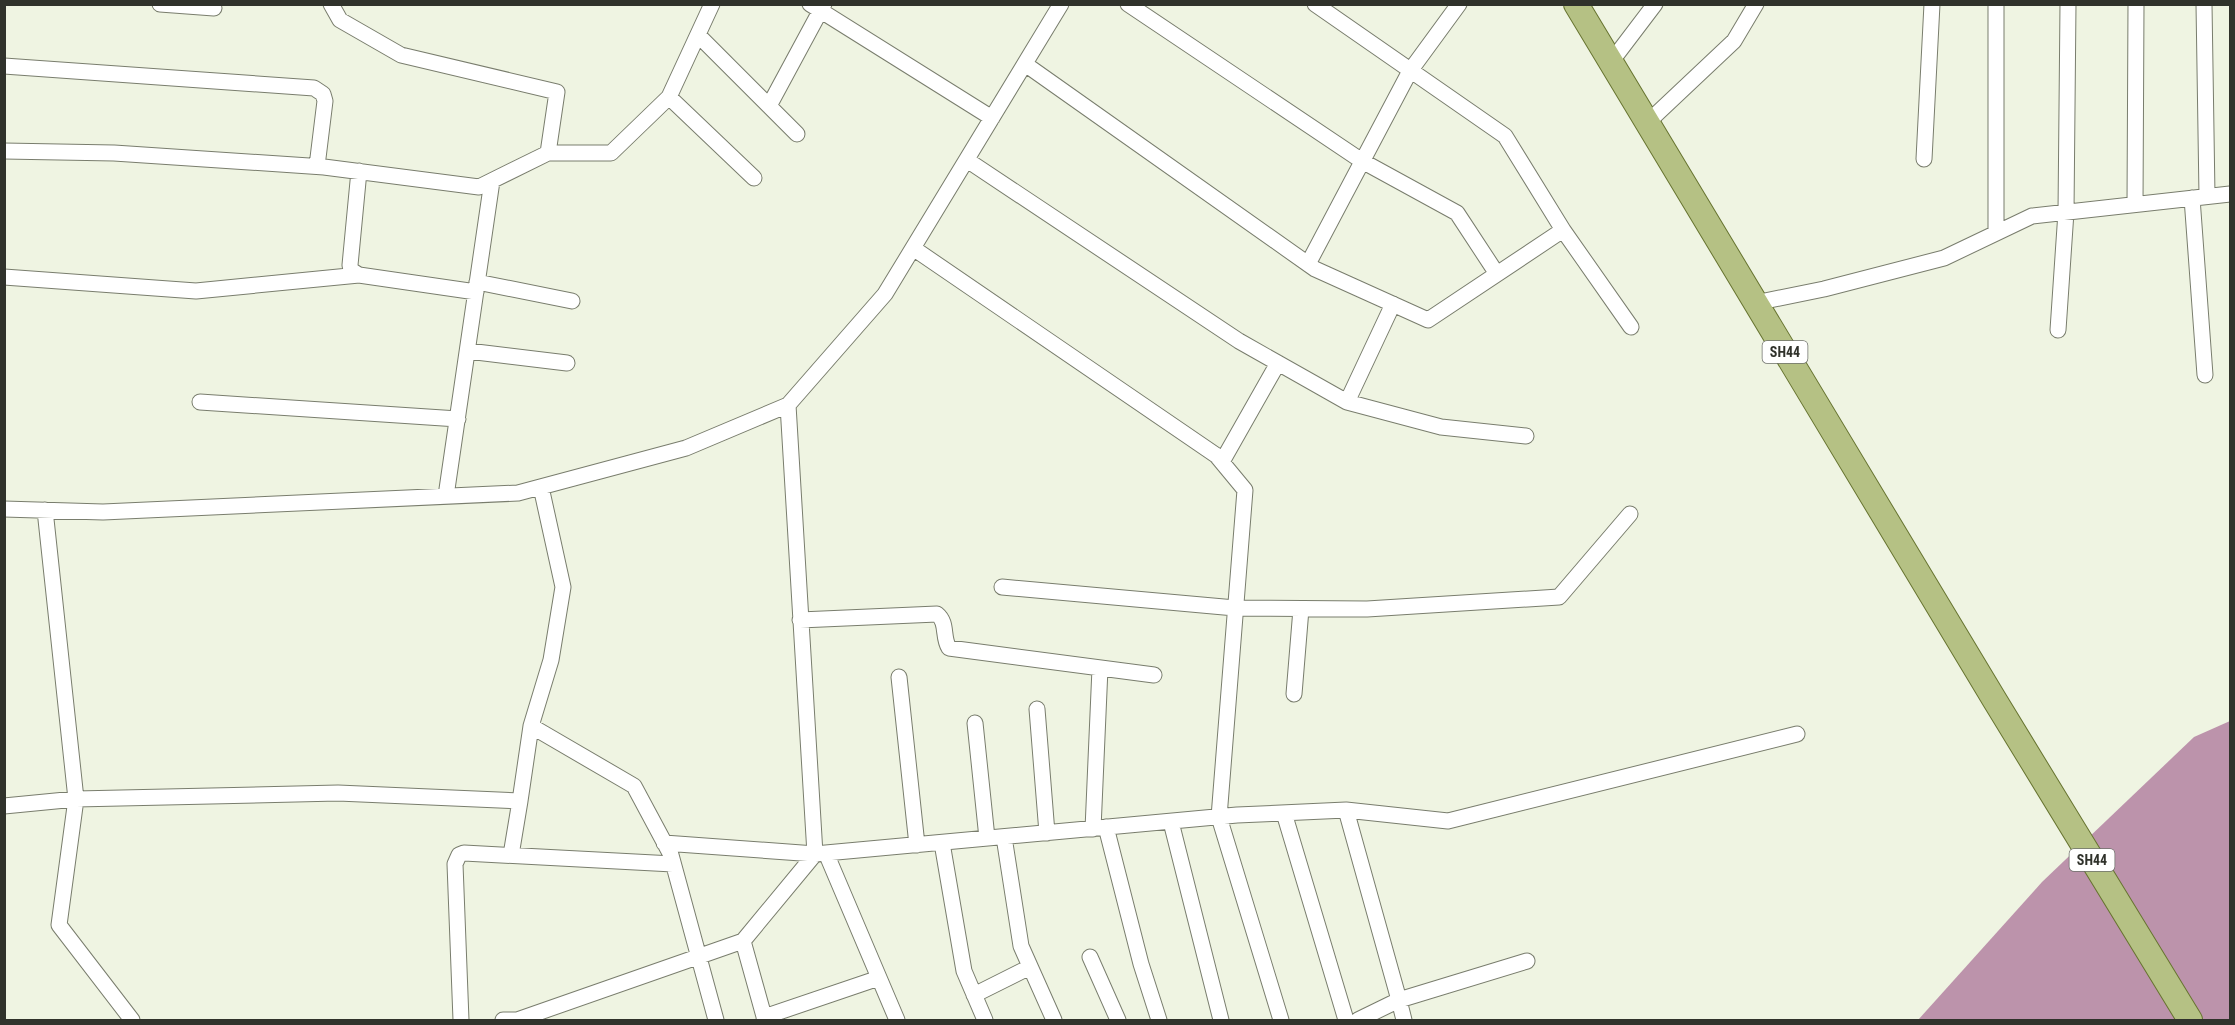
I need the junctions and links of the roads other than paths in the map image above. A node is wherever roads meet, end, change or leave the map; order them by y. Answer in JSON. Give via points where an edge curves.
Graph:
{"nodes":[{"id":1,"x":160,"y":4,"type":"edge"},
{"id":2,"x":331,"y":4,"type":"edge"},
{"id":3,"x":711,"y":4,"type":"edge"},
{"id":4,"x":1061,"y":4,"type":"edge"},
{"id":5,"x":1128,"y":4,"type":"edge"},
{"id":6,"x":1315,"y":4,"type":"edge"},
{"id":7,"x":1459,"y":4,"type":"edge"},
{"id":8,"x":1576,"y":4,"type":"edge"},
{"id":9,"x":1655,"y":4,"type":"edge"},
{"id":10,"x":1756,"y":4,"type":"edge"},
{"id":11,"x":1932,"y":4,"type":"edge"},
{"id":12,"x":1996,"y":4,"type":"edge"},
{"id":13,"x":2068,"y":4,"type":"edge"},
{"id":14,"x":2136,"y":4,"type":"edge"},
{"id":15,"x":2204,"y":4,"type":"edge"},
{"id":16,"x":818,"y":7,"type":"edge"},
{"id":17,"x":214,"y":8,"type":"dead end"},
{"id":18,"x":698,"y":35,"type":"junction"},
{"id":19,"x":1611,"y":62,"type":"junction"},
{"id":20,"x":1025,"y":64,"type":"junction"},
{"id":21,"x":4,"y":66,"type":"edge"},
{"id":22,"x":1410,"y":71,"type":"junction"},
{"id":23,"x":669,"y":97,"type":"junction"},
{"id":24,"x":769,"y":106,"type":"junction"},
{"id":25,"x":992,"y":118,"type":"junction"},
{"id":26,"x":1647,"y":123,"type":"junction"},
{"id":27,"x":797,"y":134,"type":"dead end"},
{"id":28,"x":4,"y":151,"type":"edge"},
{"id":29,"x":548,"y":153,"type":"junction"},
{"id":30,"x":1924,"y":159,"type":"dead end"},
{"id":31,"x":967,"y":160,"type":"junction"},
{"id":32,"x":1362,"y":162,"type":"junction"},
{"id":33,"x":317,"y":166,"type":"junction"},
{"id":34,"x":359,"y":171,"type":"junction"},
{"id":35,"x":754,"y":178,"type":"dead end"},
{"id":36,"x":492,"y":181,"type":"junction"},
{"id":37,"x":2230,"y":194,"type":"edge"},
{"id":38,"x":2200,"y":197,"type":"junction"},
{"id":39,"x":2135,"y":204,"type":"junction"},
{"id":40,"x":2066,"y":212,"type":"junction"},
{"id":41,"x":1563,"y":230,"type":"junction"},
{"id":42,"x":1996,"y":233,"type":"junction"},
{"id":43,"x":913,"y":248,"type":"junction"},
{"id":44,"x":1308,"y":264,"type":"junction"},
{"id":45,"x":1497,"y":274,"type":"junction"},
{"id":46,"x":359,"y":275,"type":"junction"},
{"id":47,"x":4,"y":277,"type":"edge"},
{"id":48,"x":477,"y":287,"type":"junction"},
{"id":49,"x":572,"y":301,"type":"dead end"},
{"id":50,"x":1755,"y":303,"type":"junction"},
{"id":51,"x":1393,"y":304,"type":"junction"},
{"id":52,"x":1631,"y":327,"type":"dead end"},
{"id":53,"x":2058,"y":330,"type":"dead end"},
{"id":54,"x":468,"y":351,"type":"junction"},
{"id":55,"x":567,"y":363,"type":"dead end"},
{"id":56,"x":1278,"y":363,"type":"junction"},
{"id":57,"x":2205,"y":375,"type":"dead end"},
{"id":58,"x":200,"y":402,"type":"dead end"},
{"id":59,"x":1347,"y":402,"type":"junction"},
{"id":60,"x":788,"y":405,"type":"junction"},
{"id":61,"x":458,"y":419,"type":"junction"},
{"id":62,"x":1526,"y":436,"type":"dead end"},
{"id":63,"x":1216,"y":455,"type":"junction"},
{"id":64,"x":542,"y":487,"type":"junction"},
{"id":65,"x":446,"y":496,"type":"junction"},
{"id":66,"x":4,"y":508,"type":"edge"},
{"id":67,"x":45,"y":510,"type":"junction"},
{"id":68,"x":1630,"y":514,"type":"dead end"},
{"id":69,"x":1002,"y":587,"type":"dead end"},
{"id":70,"x":1235,"y":608,"type":"junction"},
{"id":71,"x":1301,"y":609,"type":"junction"},
{"id":72,"x":801,"y":620,"type":"junction"},
{"id":73,"x":1100,"y":668,"type":"junction"},
{"id":74,"x":1154,"y":675,"type":"dead end"},
{"id":75,"x":899,"y":677,"type":"dead end"},
{"id":76,"x":1294,"y":694,"type":"dead end"},
{"id":77,"x":1036,"y":709,"type":"dead end"},
{"id":78,"x":975,"y":723,"type":"dead end"},
{"id":79,"x":531,"y":726,"type":"junction"},
{"id":80,"x":1797,"y":734,"type":"dead end"},
{"id":81,"x":76,"y":799,"type":"junction"},
{"id":82,"x":520,"y":801,"type":"junction"},
{"id":83,"x":4,"y":806,"type":"edge"},
{"id":84,"x":1346,"y":810,"type":"junction"},
{"id":85,"x":1284,"y":813,"type":"junction"},
{"id":86,"x":1219,"y":817,"type":"junction"},
{"id":87,"x":1171,"y":822,"type":"junction"},
{"id":88,"x":1100,"y":828,"type":"junction"},
{"id":89,"x":1047,"y":833,"type":"junction"},
{"id":90,"x":1004,"y":837,"type":"junction"},
{"id":91,"x":987,"y":838,"type":"junction"},
{"id":92,"x":664,"y":843,"type":"junction"},
{"id":93,"x":942,"y":843,"type":"junction"},
{"id":94,"x":918,"y":845,"type":"junction"},
{"id":95,"x":820,"y":854,"type":"junction"},
{"id":96,"x":511,"y":855,"type":"junction"},
{"id":97,"x":673,"y":864,"type":"junction"},
{"id":98,"x":743,"y":941,"type":"junction"},
{"id":99,"x":697,"y":957,"type":"junction"},
{"id":100,"x":1090,"y":957,"type":"dead end"},
{"id":101,"x":1527,"y":961,"type":"dead end"},
{"id":102,"x":1030,"y":967,"type":"junction"},
{"id":103,"x":879,"y":978,"type":"junction"},
{"id":104,"x":974,"y":995,"type":"junction"},
{"id":105,"x":1399,"y":1000,"type":"junction"},
{"id":106,"x":765,"y":1019,"type":"edge"},
{"id":107,"x":132,"y":1020,"type":"edge"},
{"id":108,"x":460,"y":1020,"type":"edge"},
{"id":109,"x":503,"y":1020,"type":"edge"},
{"id":110,"x":716,"y":1020,"type":"edge"},
{"id":111,"x":897,"y":1020,"type":"edge"},
{"id":112,"x":985,"y":1020,"type":"edge"},
{"id":113,"x":1054,"y":1020,"type":"edge"},
{"id":114,"x":1118,"y":1020,"type":"edge"},
{"id":115,"x":1159,"y":1020,"type":"edge"},
{"id":116,"x":1221,"y":1020,"type":"edge"},
{"id":117,"x":1281,"y":1020,"type":"edge"},
{"id":118,"x":1346,"y":1020,"type":"edge"},
{"id":119,"x":1358,"y":1020,"type":"edge"},
{"id":120,"x":1404,"y":1020,"type":"edge"},
{"id":121,"x":2190,"y":1020,"type":"edge"}],
"edges":[{"from":1,"to":17,"type":"street"},
{"from":2,"to":29,"type":"street","via":[[340,20],[401,55],[558,92]]},
{"from":3,"to":18,"type":"street"},
{"from":4,"to":20,"type":"street"},
{"from":5,"to":32,"type":"street"},
{"from":6,"to":22,"type":"street"},
{"from":7,"to":22,"type":"street"},
{"from":8,"to":19,"type":"main road","number":"SH44"},
{"from":9,"to":19,"type":"street"},
{"from":10,"to":26,"type":"street","via":[[1734,41]]},
{"from":11,"to":30,"type":"street"},
{"from":12,"to":42,"type":"street"},
{"from":13,"to":40,"type":"street"},
{"from":14,"to":39,"type":"street"},
{"from":15,"to":38,"type":"street"},
{"from":16,"to":24,"type":"street"},
{"from":16,"to":25,"type":"street"},
{"from":18,"to":23,"type":"street"},
{"from":18,"to":24,"type":"street"},
{"from":19,"to":26,"type":"main road","number":"SH44"},
{"from":20,"to":25,"type":"street"},
{"from":20,"to":44,"type":"street"},
{"from":21,"to":33,"type":"street","via":[[314,88],[324,94],[325,101]]},
{"from":22,"to":32,"type":"street"},
{"from":22,"to":41,"type":"street","via":[[1505,136]]},
{"from":23,"to":29,"type":"street","via":[[610,153]]},
{"from":23,"to":35,"type":"street"},
{"from":24,"to":27,"type":"street"},
{"from":25,"to":31,"type":"street"},
{"from":26,"to":50,"type":"main road","number":"SH44"},
{"from":28,"to":33,"type":"street","via":[[114,153]]},
{"from":29,"to":36,"type":"street"},
{"from":31,"to":43,"type":"street"},
{"from":31,"to":56,"type":"street"},
{"from":32,"to":44,"type":"street"},
{"from":32,"to":45,"type":"street","via":[[1457,213]]},
{"from":33,"to":34,"type":"street"},
{"from":34,"to":36,"type":"street","via":[[479,188]]},
{"from":34,"to":46,"type":"street","via":[[350,265]]},
{"from":36,"to":48,"type":"street"},
{"from":37,"to":38,"type":"street"},
{"from":38,"to":39,"type":"street"},
{"from":38,"to":57,"type":"street"},
{"from":39,"to":40,"type":"street"},
{"from":40,"to":42,"type":"street","via":[[2032,216]]},
{"from":40,"to":53,"type":"street"},
{"from":41,"to":45,"type":"street"},
{"from":41,"to":52,"type":"street"},
{"from":42,"to":50,"type":"street","via":[[1944,258]]},
{"from":43,"to":60,"type":"street","via":[[885,294]]},
{"from":43,"to":63,"type":"street"},
{"from":44,"to":51,"type":"street"},
{"from":45,"to":51,"type":"street","via":[[1428,320]]},
{"from":46,"to":47,"type":"street","via":[[196,291]]},
{"from":46,"to":48,"type":"street"},
{"from":48,"to":49,"type":"street"},
{"from":48,"to":54,"type":"street"},
{"from":50,"to":121,"type":"main road","number":"SH44"},
{"from":51,"to":59,"type":"street"},
{"from":54,"to":55,"type":"street"},
{"from":54,"to":61,"type":"street"},
{"from":56,"to":59,"type":"street"},
{"from":56,"to":63,"type":"street","via":[[1222,460]]},
{"from":58,"to":61,"type":"street"},
{"from":59,"to":62,"type":"street","via":[[1441,427]]},
{"from":60,"to":64,"type":"street","via":[[686,448]]},
{"from":60,"to":72,"type":"street"},
{"from":61,"to":65,"type":"street"},
{"from":63,"to":70,"type":"street","via":[[1245,490]]},
{"from":64,"to":65,"type":"street","via":[[518,494]]},
{"from":64,"to":79,"type":"street","via":[[563,587],[551,660]]},
{"from":65,"to":67,"type":"street","via":[[103,512]]},
{"from":66,"to":67,"type":"street"},
{"from":67,"to":81,"type":"street"},
{"from":68,"to":71,"type":"street","via":[[1560,597],[1367,609]]},
{"from":69,"to":70,"type":"street"},
{"from":70,"to":71,"type":"street"},
{"from":70,"to":86,"type":"street"},
{"from":71,"to":76,"type":"street"},
{"from":72,"to":73,"type":"street","via":[[937,614],[944,621],[949,648]]},
{"from":72,"to":95,"type":"street"},
{"from":73,"to":74,"type":"street"},
{"from":73,"to":88,"type":"street"},
{"from":75,"to":94,"type":"street"},
{"from":77,"to":89,"type":"street"},
{"from":78,"to":91,"type":"street"},
{"from":79,"to":82,"type":"street"},
{"from":79,"to":92,"type":"street","via":[[634,786]]},
{"from":80,"to":84,"type":"street","via":[[1448,821]]},
{"from":81,"to":82,"type":"street","via":[[339,793]]},
{"from":81,"to":83,"type":"street"},
{"from":81,"to":107,"type":"street","via":[[59,925]]},
{"from":82,"to":96,"type":"street"},
{"from":84,"to":85,"type":"street"},
{"from":84,"to":105,"type":"street"},
{"from":85,"to":86,"type":"street"},
{"from":85,"to":118,"type":"street"},
{"from":86,"to":87,"type":"street"},
{"from":86,"to":117,"type":"street"},
{"from":87,"to":88,"type":"street"},
{"from":87,"to":116,"type":"street"},
{"from":88,"to":89,"type":"street"},
{"from":88,"to":115,"type":"street"},
{"from":89,"to":90,"type":"street"},
{"from":90,"to":91,"type":"street"},
{"from":90,"to":102,"type":"street","via":[[1021,946]]},
{"from":91,"to":93,"type":"street"},
{"from":92,"to":95,"type":"street"},
{"from":92,"to":97,"type":"street"},
{"from":93,"to":94,"type":"street"},
{"from":93,"to":104,"type":"street","via":[[964,971]]},
{"from":94,"to":95,"type":"street"},
{"from":95,"to":98,"type":"street"},
{"from":95,"to":103,"type":"street"},
{"from":96,"to":97,"type":"street"},
{"from":96,"to":108,"type":"street","via":[[464,853],[455,864]]},
{"from":97,"to":99,"type":"street"},
{"from":98,"to":99,"type":"street"},
{"from":98,"to":106,"type":"street"},
{"from":99,"to":109,"type":"street","via":[[517,1020]]},
{"from":99,"to":110,"type":"street"},
{"from":100,"to":114,"type":"street"},
{"from":101,"to":105,"type":"street"},
{"from":102,"to":104,"type":"street"},
{"from":102,"to":113,"type":"street"},
{"from":103,"to":106,"type":"street"},
{"from":103,"to":111,"type":"street"},
{"from":104,"to":112,"type":"street"},
{"from":105,"to":119,"type":"street"},
{"from":105,"to":120,"type":"street"}]}
